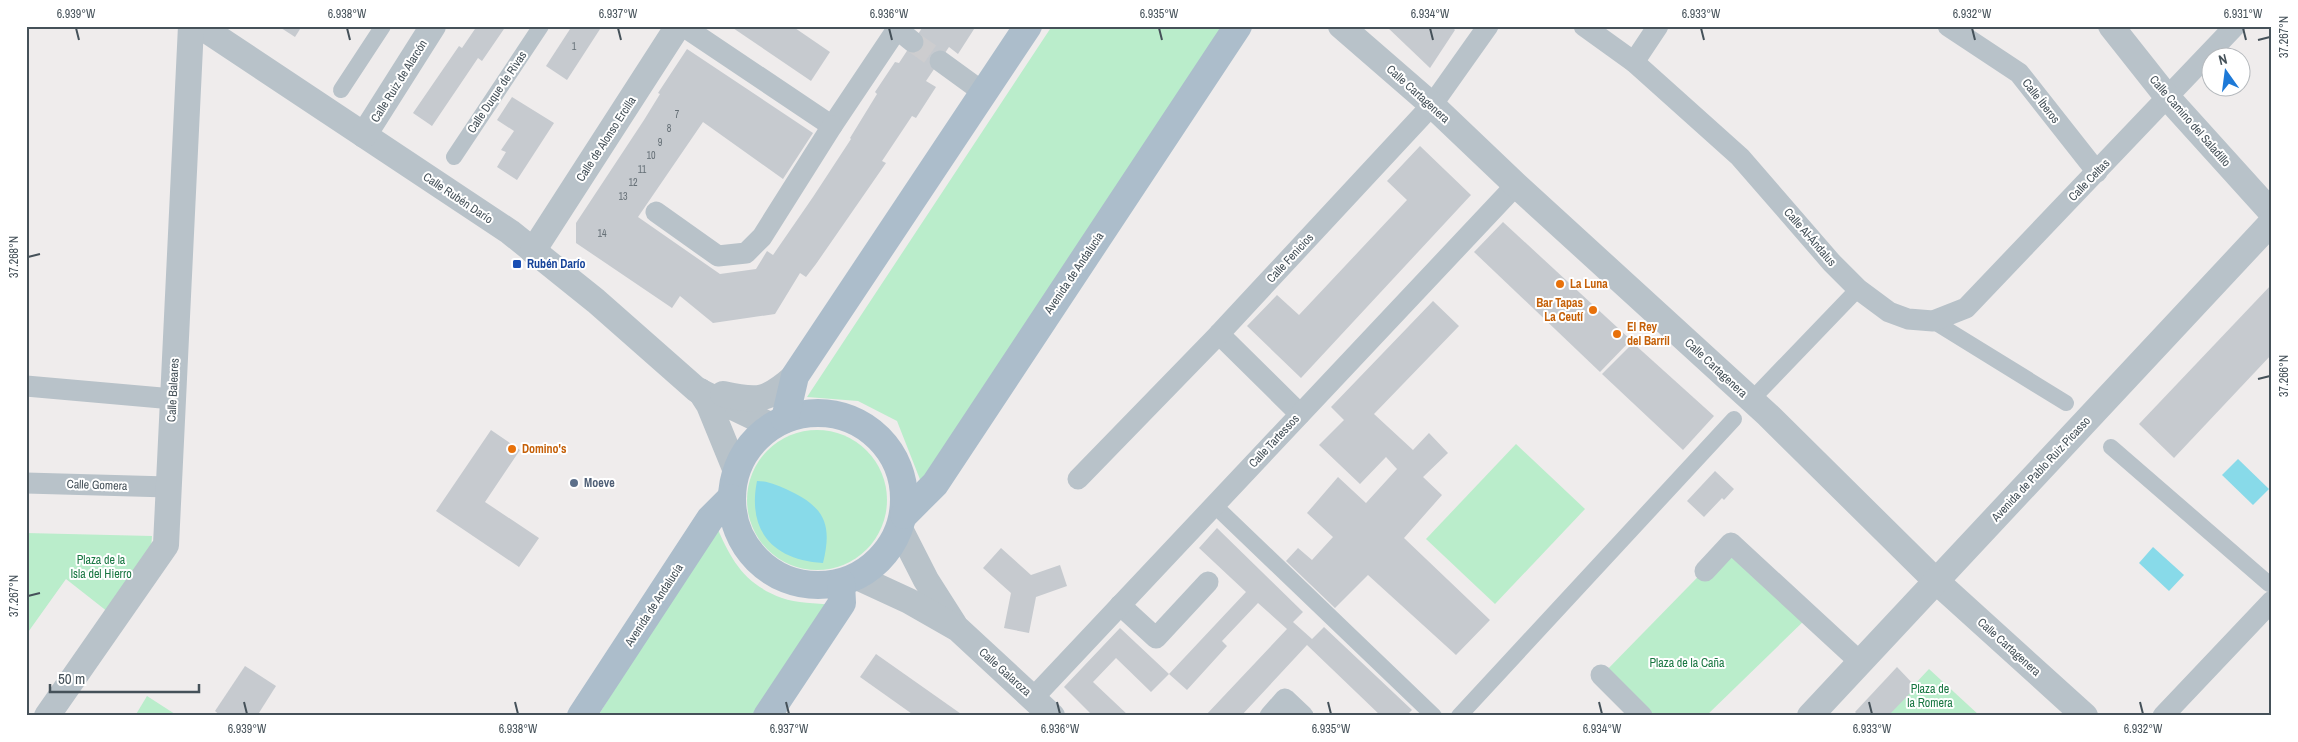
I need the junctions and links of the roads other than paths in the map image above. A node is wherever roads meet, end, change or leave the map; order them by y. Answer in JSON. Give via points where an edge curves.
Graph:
{"nodes":[{"id":1,"x":191,"y":26,"type":"edge"},
{"id":2,"x":200,"y":26,"type":"edge"},
{"id":3,"x":383,"y":26,"type":"edge"},
{"id":4,"x":433,"y":26,"type":"edge"},
{"id":5,"x":541,"y":26,"type":"edge"},
{"id":6,"x":678,"y":26,"type":"edge"},
{"id":7,"x":683,"y":26,"type":"edge"},
{"id":8,"x":1028,"y":26,"type":"edge"},
{"id":9,"x":1238,"y":26,"type":"edge"},
{"id":10,"x":1341,"y":26,"type":"edge"},
{"id":11,"x":1488,"y":26,"type":"edge"},
{"id":12,"x":1584,"y":26,"type":"edge"},
{"id":13,"x":1658,"y":26,"type":"edge"},
{"id":14,"x":1948,"y":26,"type":"edge"},
{"id":15,"x":2111,"y":26,"type":"edge"},
{"id":16,"x":2235,"y":26,"type":"edge"},
{"id":17,"x":903,"y":32,"type":"edge"},
{"id":18,"x":940,"y":60,"type":"tunnel mouth"},
{"id":19,"x":1634,"y":62,"type":"junction"},
{"id":20,"x":341,"y":90,"type":"dead end"},
{"id":21,"x":984,"y":93,"type":"junction"},
{"id":22,"x":2168,"y":98,"type":"junction"},
{"id":23,"x":1432,"y":105,"type":"junction"},
{"id":24,"x":832,"y":126,"type":"junction"},
{"id":25,"x":364,"y":135,"type":"junction"},
{"id":26,"x":454,"y":157,"type":"dead end"},
{"id":27,"x":2097,"y":172,"type":"junction"},
{"id":28,"x":1516,"y":185,"type":"junction"},
{"id":29,"x":656,"y":212,"type":"dead end"},
{"id":30,"x":2272,"y":213,"type":"edge"},
{"id":31,"x":2272,"y":222,"type":"edge"},
{"id":32,"x":533,"y":251,"type":"junction"},
{"id":33,"x":1858,"y":289,"type":"junction"},
{"id":34,"x":1933,"y":321,"type":"junction"},
{"id":35,"x":1219,"y":334,"type":"junction"},
{"id":36,"x":795,"y":376,"type":"junction"},
{"id":37,"x":26,"y":386,"type":"edge"},
{"id":38,"x":700,"y":392,"type":"junction"},
{"id":39,"x":1759,"y":392,"type":"dead end"},
{"id":40,"x":173,"y":399,"type":"junction"},
{"id":41,"x":2066,"y":403,"type":"dead end"},
{"id":42,"x":1300,"y":414,"type":"junction"},
{"id":43,"x":1734,"y":419,"type":"dead end"},
{"id":44,"x":779,"y":422,"type":"junction"},
{"id":45,"x":2111,"y":446,"type":"dead end"},
{"id":46,"x":736,"y":471,"type":"junction"},
{"id":47,"x":1078,"y":479,"type":"dead end"},
{"id":48,"x":26,"y":483,"type":"edge"},
{"id":49,"x":168,"y":487,"type":"junction"},
{"id":50,"x":731,"y":498,"type":"junction"},
{"id":51,"x":1214,"y":505,"type":"junction"},
{"id":52,"x":902,"y":522,"type":"junction"},
{"id":53,"x":1705,"y":571,"type":"dead end"},
{"id":54,"x":849,"y":580,"type":"junction"},
{"id":55,"x":1936,"y":581,"type":"junction"},
{"id":56,"x":1208,"y":582,"type":"dead end"},
{"id":57,"x":2270,"y":593,"type":"edge"},
{"id":58,"x":1120,"y":605,"type":"junction"},
{"id":59,"x":958,"y":629,"type":"junction"},
{"id":60,"x":1860,"y":662,"type":"junction"},
{"id":61,"x":1601,"y":676,"type":"dead end"},
{"id":62,"x":1033,"y":698,"type":"junction"},
{"id":63,"x":1813,"y":715,"type":"edge"},
{"id":64,"x":47,"y":716,"type":"edge"},
{"id":65,"x":582,"y":716,"type":"edge"},
{"id":66,"x":767,"y":716,"type":"edge"},
{"id":67,"x":1052,"y":716,"type":"edge"},
{"id":68,"x":1270,"y":716,"type":"edge"},
{"id":69,"x":1303,"y":716,"type":"edge"},
{"id":70,"x":1434,"y":716,"type":"edge"},
{"id":71,"x":1459,"y":716,"type":"edge"},
{"id":72,"x":1642,"y":716,"type":"edge"},
{"id":73,"x":2085,"y":716,"type":"edge"},
{"id":74,"x":2163,"y":716,"type":"edge"}],
"edges":[{"from":1,"to":40,"type":"street","name":"Calle Baleares"},
{"from":2,"to":25,"type":"street","name":"Calle Rubén Darío"},
{"from":3,"to":20,"type":"street"},
{"from":4,"to":25,"type":"street","name":"Calle Ruiz de Alarcón"},
{"from":5,"to":26,"type":"street","name":"Calle Duque de Rivas"},
{"from":6,"to":32,"type":"street","name":"Calle de Alonso Ercilla"},
{"from":7,"to":24,"type":"street"},
{"from":8,"to":21,"type":"main road"},
{"from":9,"to":52,"type":"main road","name":"Avenida de Andalucía","via":[[935,484]]},
{"from":10,"to":23,"type":"street","name":"Calle Cartagenera"},
{"from":11,"to":23,"type":"street","name":"Calle Fenicios"},
{"from":12,"to":19,"type":"street","name":"Calle Al-Ándalus"},
{"from":13,"to":19,"type":"street"},
{"from":14,"to":27,"type":"street","name":"Calle Íberos","via":[[2019,73]]},
{"from":15,"to":22,"type":"street","name":"Calle Camino del Saladillo"},
{"from":16,"to":22,"type":"street","name":"Calle Celtas"},
{"from":17,"to":24,"type":"street"},
{"from":18,"to":21,"type":"street"},
{"from":19,"to":33,"type":"street","name":"Calle Al-Ándalus","via":[[1740,157]]},
{"from":21,"to":36,"type":"main road"},
{"from":22,"to":27,"type":"street","name":"Calle Celtas"},
{"from":22,"to":30,"type":"street","name":"Calle Camino del Saladillo"},
{"from":23,"to":28,"type":"street","name":"Calle Cartagenera"},
{"from":23,"to":35,"type":"street","name":"Calle Fenicios"},
{"from":24,"to":29,"type":"street","via":[[762,237],[746,253],[718,256]]},
{"from":25,"to":32,"type":"street","name":"Calle Rubén Darío","via":[[510,232]]},
{"from":27,"to":34,"type":"street","name":"Calle Celtas","via":[[1966,308]]},
{"from":28,"to":42,"type":"street","name":"Calle Tartessos"},
{"from":28,"to":55,"type":"street","name":"Calle Cartagenera","via":[[1768,415]]},
{"from":31,"to":55,"type":"street","name":"Avenida de Pablo Ruiz Picasso"},
{"from":32,"to":38,"type":"street","name":"Calle Rubén Darío"},
{"from":33,"to":34,"type":"street","name":"Calle Al-Ándalus","via":[[1889,312],[1908,319]]},
{"from":33,"to":39,"type":"street"},
{"from":34,"to":41,"type":"street","name":"Calle Al-Ándalus"},
{"from":35,"to":42,"type":"street"},
{"from":35,"to":47,"type":"street","name":"Calle Fenicios"},
{"from":36,"to":38,"type":"street","via":[[774,394],[757,399]]},
{"from":36,"to":44,"type":"main road"},
{"from":37,"to":40,"type":"street"},
{"from":38,"to":44,"type":"street","name":"Calle Rubén Darío"},
{"from":38,"to":46,"type":"street","name":"Calle Rubén Darío","via":[[709,405]]},
{"from":40,"to":49,"type":"street","name":"Calle Baleares"},
{"from":42,"to":51,"type":"street","name":"Calle Tartessos"},
{"from":43,"to":71,"type":"street"},
{"from":44,"to":46,"type":"main road","via":[[750,445]]},
{"from":44,"to":52,"type":"main road","via":[[811,413],[837,415],[862,424],[882,441],[897,463],[904,488]]},
{"from":45,"to":57,"type":"street"},
{"from":46,"to":50,"type":"main road"},
{"from":48,"to":49,"type":"street","name":"Calle Gomera"},
{"from":49,"to":64,"type":"street","name":"Calle Baleares","via":[[166,545]]},
{"from":50,"to":54,"type":"main road","via":[[735,524],[746,548],[765,568],[788,581],[814,586]]},
{"from":50,"to":65,"type":"main road","name":"Avenida de Andalucía","via":[[710,519]]},
{"from":51,"to":58,"type":"street","name":"Calle Tartessos"},
{"from":51,"to":70,"type":"street"},
{"from":52,"to":54,"type":"main road","via":[[883,557]]},
{"from":52,"to":59,"type":"street","name":"Calle Galaroza","via":[[926,580]]},
{"from":53,"to":60,"type":"street","via":[[1731,543]]},
{"from":54,"to":59,"type":"street","name":"Calle Galaroza","via":[[909,601]]},
{"from":54,"to":66,"type":"main road","via":[[842,603]]},
{"from":55,"to":60,"type":"street","name":"Avenida de Pablo Ruiz Picasso"},
{"from":55,"to":73,"type":"street","name":"Calle Cartagenera"},
{"from":56,"to":58,"type":"street","via":[[1156,638]]},
{"from":57,"to":74,"type":"street"},
{"from":58,"to":62,"type":"street","name":"Calle Tartessos"},
{"from":59,"to":62,"type":"street","name":"Calle Galaroza"},
{"from":60,"to":63,"type":"street","name":"Avenida de Pablo Ruiz Picasso"},
{"from":61,"to":72,"type":"street"},
{"from":62,"to":67,"type":"street","name":"Calle Galaroza"},
{"from":68,"to":69,"type":"street","via":[[1285,699]]}]}
